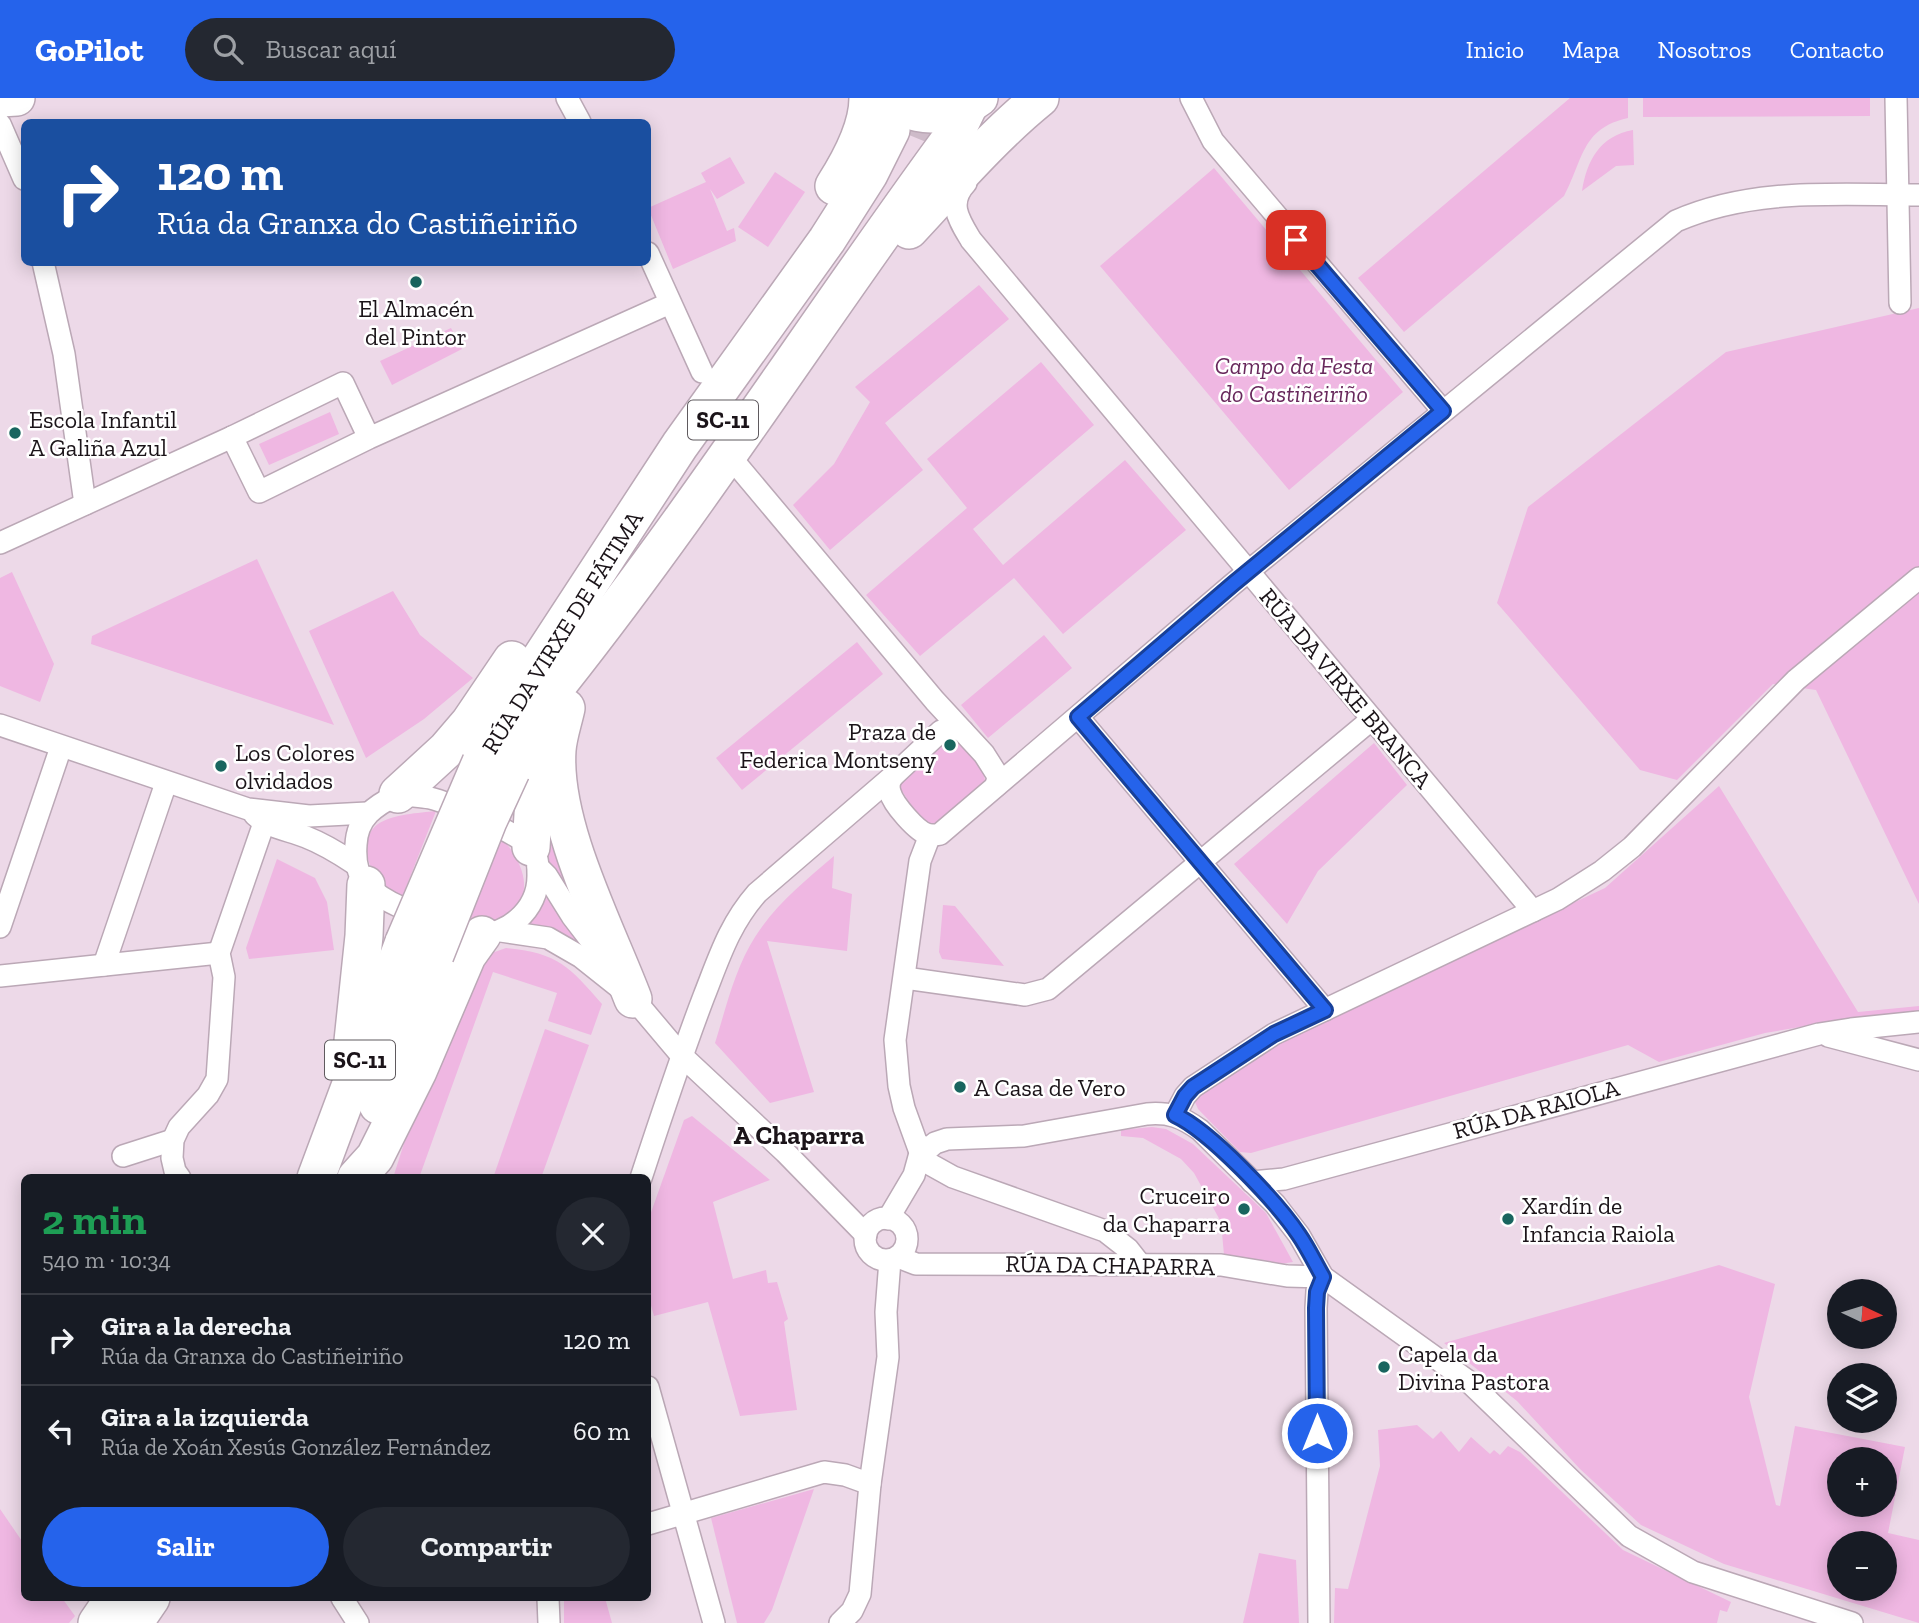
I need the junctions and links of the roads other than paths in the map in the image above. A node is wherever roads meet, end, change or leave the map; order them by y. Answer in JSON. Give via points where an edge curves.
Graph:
{"nodes":[{"id":1,"x":29,"y":98,"type":"edge"},
{"id":2,"x":567,"y":98,"type":"edge"},
{"id":3,"x":868,"y":98,"type":"edge"},
{"id":4,"x":1040,"y":98,"type":"edge"},
{"id":5,"x":1048,"y":98,"type":"edge"},
{"id":6,"x":1191,"y":98,"type":"edge"},
{"id":7,"x":1896,"y":98,"type":"edge"},
{"id":8,"x":974,"y":102,"type":"edge"},
{"id":9,"x":5,"y":112,"type":"edge"},
{"id":10,"x":578,"y":119,"type":"edge"},
{"id":11,"x":897,"y":122,"type":"edge"},
{"id":12,"x":21,"y":168,"type":"edge"},
{"id":13,"x":1908,"y":195,"type":"edge"},
{"id":14,"x":906,"y":232,"type":"junction"},
{"id":15,"x":971,"y":240,"type":"junction"},
{"id":16,"x":651,"y":260,"type":"edge"},
{"id":17,"x":44,"y":266,"type":"edge"},
{"id":18,"x":670,"y":303,"type":"junction"},
{"id":19,"x":1900,"y":303,"type":"dead end"},
{"id":20,"x":822,"y":322,"type":"junction"},
{"id":21,"x":702,"y":372,"type":"junction"},
{"id":22,"x":1443,"y":411,"type":"junction"},
{"id":23,"x":232,"y":436,"type":"junction"},
{"id":24,"x":369,"y":438,"type":"junction"},
{"id":25,"x":727,"y":453,"type":"junction"},
{"id":26,"x":85,"y":504,"type":"junction"},
{"id":27,"x":0,"y":543,"type":"edge"},
{"id":28,"x":581,"y":562,"type":"junction"},
{"id":29,"x":1249,"y":571,"type":"junction"},
{"id":30,"x":1919,"y":578,"type":"edge"},
{"id":31,"x":542,"y":703,"type":"junction"},
{"id":32,"x":1078,"y":717,"type":"junction"},
{"id":33,"x":1372,"y":719,"type":"junction"},
{"id":34,"x":0,"y":725,"type":"edge"},
{"id":35,"x":953,"y":730,"type":"junction"},
{"id":36,"x":61,"y":747,"type":"junction"},
{"id":37,"x":995,"y":777,"type":"junction"},
{"id":38,"x":166,"y":783,"type":"junction"},
{"id":39,"x":885,"y":786,"type":"junction"},
{"id":40,"x":398,"y":794,"type":"junction"},
{"id":41,"x":367,"y":813,"type":"junction"},
{"id":42,"x":256,"y":816,"type":"junction"},
{"id":43,"x":923,"y":832,"type":"junction"},
{"id":44,"x":534,"y":857,"type":"junction"},
{"id":45,"x":1199,"y":862,"type":"junction"},
{"id":46,"x":361,"y":875,"type":"junction"},
{"id":47,"x":1533,"y":911,"type":"junction"},
{"id":48,"x":0,"y":927,"type":"edge"},
{"id":49,"x":492,"y":933,"type":"junction"},
{"id":50,"x":419,"y":949,"type":"junction"},
{"id":51,"x":219,"y":953,"type":"junction"},
{"id":52,"x":104,"y":965,"type":"junction"},
{"id":53,"x":0,"y":976,"type":"edge"},
{"id":54,"x":905,"y":978,"type":"junction"},
{"id":55,"x":633,"y":999,"type":"junction"},
{"id":56,"x":1325,"y":1010,"type":"junction"},
{"id":57,"x":1919,"y":1022,"type":"edge"},
{"id":58,"x":1819,"y":1034,"type":"junction"},
{"id":59,"x":681,"y":1055,"type":"junction"},
{"id":60,"x":1919,"y":1060,"type":"edge"},
{"id":61,"x":348,"y":1092,"type":"junction"},
{"id":62,"x":1175,"y":1115,"type":"junction"},
{"id":63,"x":393,"y":1122,"type":"junction"},
{"id":64,"x":173,"y":1140,"type":"junction"},
{"id":65,"x":921,"y":1155,"type":"junction"},
{"id":66,"x":122,"y":1156,"type":"dead end"},
{"id":67,"x":177,"y":1174,"type":"edge"},
{"id":68,"x":317,"y":1174,"type":"edge"},
{"id":69,"x":351,"y":1174,"type":"edge"},
{"id":70,"x":360,"y":1174,"type":"edge"},
{"id":71,"x":377,"y":1174,"type":"edge"},
{"id":72,"x":642,"y":1174,"type":"edge"},
{"id":73,"x":1252,"y":1182,"type":"junction"},
{"id":74,"x":885,"y":1239,"type":"junction"},
{"id":75,"x":1139,"y":1263,"type":"junction"},
{"id":76,"x":1323,"y":1277,"type":"junction"},
{"id":77,"x":651,"y":1398,"type":"edge"},
{"id":78,"x":870,"y":1484,"type":"junction"},
{"id":79,"x":683,"y":1513,"type":"junction"},
{"id":80,"x":651,"y":1523,"type":"edge"},
{"id":81,"x":144,"y":1601,"type":"edge"},
{"id":82,"x":344,"y":1601,"type":"edge"},
{"id":83,"x":548,"y":1601,"type":"edge"},
{"id":84,"x":111,"y":1616,"type":"edge"},
{"id":85,"x":358,"y":1623,"type":"edge"},
{"id":86,"x":549,"y":1623,"type":"edge"},
{"id":87,"x":714,"y":1623,"type":"edge"},
{"id":88,"x":840,"y":1623,"type":"edge"},
{"id":89,"x":1319,"y":1623,"type":"edge"},
{"id":90,"x":1852,"y":1623,"type":"edge"}],
"edges":[{"from":1,"to":9,"type":"street"},
{"from":2,"to":10,"type":"street"},
{"from":3,"to":21,"type":"highway","via":[[868,111],[834,187]]},
{"from":4,"to":14,"type":"highway","via":[[963,169]]},
{"from":5,"to":15,"type":"street","name":"RÚA DA VIRXE BRANCA","via":[[1041,111],[962,186],[955,211]]},
{"from":6,"to":22,"type":"street","via":[[1213,141]]},
{"from":7,"to":13,"type":"street"},
{"from":8,"to":11,"type":"main road","via":[[953,113],[907,111]]},
{"from":8,"to":20,"type":"highway"},
{"from":9,"to":12,"type":"street"},
{"from":11,"to":31,"type":"highway","name":"RÚA DA VIRXE DE FÁTIMA","number":"SC-11","via":[[827,240],[680,445]]},
{"from":13,"to":19,"type":"street"},
{"from":13,"to":22,"type":"street","via":[[1784,195],[1731,202],[1676,221]]},
{"from":14,"to":15,"type":"street","name":"RÚA DA VIRXE BRANCA","via":[[934,217],[948,219]]},
{"from":14,"to":20,"type":"highway"},
{"from":15,"to":29,"type":"street","name":"RÚA DA VIRXE BRANCA"},
{"from":16,"to":18,"type":"street"},
{"from":17,"to":26,"type":"street","via":[[64,354]]},
{"from":18,"to":21,"type":"street"},
{"from":18,"to":24,"type":"street"},
{"from":20,"to":25,"type":"highway","number":"SC-11"},
{"from":21,"to":28,"type":"highway","via":[[641,460]]},
{"from":22,"to":29,"type":"street"},
{"from":23,"to":24,"type":"street","via":[[343,383]]},
{"from":23,"to":24,"type":"street","via":[[259,492]]},
{"from":23,"to":26,"type":"street"},
{"from":25,"to":31,"type":"highway","number":"SC-11","via":[[627,595]]},
{"from":25,"to":35,"type":"street","via":[[942,709]]},
{"from":26,"to":27,"type":"street"},
{"from":28,"to":31,"type":"highway"},
{"from":28,"to":40,"type":"highway","via":[[470,722]]},
{"from":29,"to":32,"type":"street"},
{"from":29,"to":33,"type":"street","name":"RÚA DA VIRXE BRANCA"},
{"from":30,"to":47,"type":"street","via":[[1796,680],[1632,847],[1602,871]]},
{"from":31,"to":44,"type":"highway","via":[[546,745],[534,799]]},
{"from":31,"to":50,"type":"highway","name":"RÚA DA VIRXE DE FÁTIMA","number":"SC-11","bridge":true,"via":[[496,767],[488,821]]},
{"from":31,"to":55,"type":"highway","via":[[557,750],[560,797],[580,867]]},
{"from":32,"to":37,"type":"street","via":[[1030,759]]},
{"from":32,"to":45,"type":"street"},
{"from":33,"to":45,"type":"street"},
{"from":33,"to":47,"type":"street","name":"RÚA DA VIRXE BRANCA"},
{"from":34,"to":36,"type":"street"},
{"from":35,"to":37,"type":"street"},
{"from":35,"to":39,"type":"street"},
{"from":36,"to":38,"type":"street"},
{"from":36,"to":48,"type":"street"},
{"from":37,"to":43,"type":"street","via":[[940,834]]},
{"from":38,"to":42,"type":"street"},
{"from":38,"to":52,"type":"street"},
{"from":39,"to":43,"type":"street"},
{"from":39,"to":59,"type":"street","via":[[757,892],[738,915]]},
{"from":40,"to":41,"type":"street"},
{"from":40,"to":44,"type":"street","via":[[432,799],[509,832]]},
{"from":41,"to":42,"type":"street"},
{"from":41,"to":46,"type":"street","via":[[356,842]]},
{"from":42,"to":46,"type":"street","via":[[319,843]]},
{"from":42,"to":51,"type":"street"},
{"from":43,"to":54,"type":"street"},
{"from":44,"to":49,"type":"street","via":[[538,883],[531,904],[519,919]]},
{"from":44,"to":55,"type":"street"},
{"from":45,"to":54,"type":"street","via":[[1041,993],[1026,995]]},
{"from":45,"to":56,"type":"street"},
{"from":46,"to":49,"type":"street","via":[[392,903],[470,933]]},
{"from":46,"to":61,"type":"highway","via":[[364,936]]},
{"from":47,"to":56,"type":"street"},
{"from":49,"to":55,"type":"street","via":[[548,938],[581,957]]},
{"from":49,"to":63,"type":"highway","via":[[467,956]]},
{"from":50,"to":61,"type":"highway","name":"RÚA DA VIRXE DE FÁTIMA","number":"SC-11"},
{"from":50,"to":69,"type":"highway","name":"RÚA DA VIRXE DE FÁTIMA","number":"SC-11"},
{"from":51,"to":52,"type":"street"},
{"from":51,"to":64,"type":"street","via":[[224,977],[217,1079],[178,1127]]},
{"from":52,"to":53,"type":"street"},
{"from":54,"to":65,"type":"street","via":[[895,1040],[899,1086]]},
{"from":55,"to":59,"type":"street"},
{"from":56,"to":62,"type":"street","via":[[1274,1034],[1193,1087]]},
{"from":57,"to":58,"type":"street","name":"RÚA DA RAIOLA"},
{"from":58,"to":60,"type":"street","name":"RÚA DA RAIOLA"},
{"from":58,"to":73,"type":"street","name":"RÚA DA RAIOLA","via":[[1284,1179]]},
{"from":59,"to":72,"type":"street"},
{"from":59,"to":74,"type":"street","via":[[843,1209]]},
{"from":61,"to":68,"type":"highway","name":"RÚA DA VIRXE DE FÁTIMA","number":"SC-11"},
{"from":62,"to":65,"type":"street","via":[[1147,1114],[1024,1136],[947,1139]]},
{"from":62,"to":73,"type":"street","via":[[1200,1130]]},
{"from":63,"to":70,"type":"highway","via":[[375,1157]]},
{"from":63,"to":71,"type":"street"},
{"from":64,"to":66,"type":"street"},
{"from":64,"to":67,"type":"street"},
{"from":65,"to":74,"type":"street"},
{"from":65,"to":75,"type":"street","via":[[953,1177],[1105,1231]]},
{"from":73,"to":76,"type":"street","via":[[1299,1235]]},
{"from":74,"to":75,"type":"street","name":"RÚA DA CHAPARRA","via":[[916,1264]]},
{"from":74,"to":78,"type":"street","via":[[888,1357]]},
{"from":75,"to":76,"type":"street","name":"RÚA DA CHAPARRA","via":[[1221,1265]]},
{"from":76,"to":89,"type":"street","via":[[1316,1308]]},
{"from":76,"to":90,"type":"street","via":[[1468,1381],[1629,1536],[1693,1572]]},
{"from":77,"to":79,"type":"street"},
{"from":78,"to":79,"type":"street","via":[[824,1472]]},
{"from":78,"to":88,"type":"street","via":[[860,1594]]},
{"from":79,"to":80,"type":"street"},
{"from":79,"to":87,"type":"street"},
{"from":81,"to":84,"type":"highway"},
{"from":82,"to":85,"type":"street"},
{"from":83,"to":86,"type":"street"}]}
